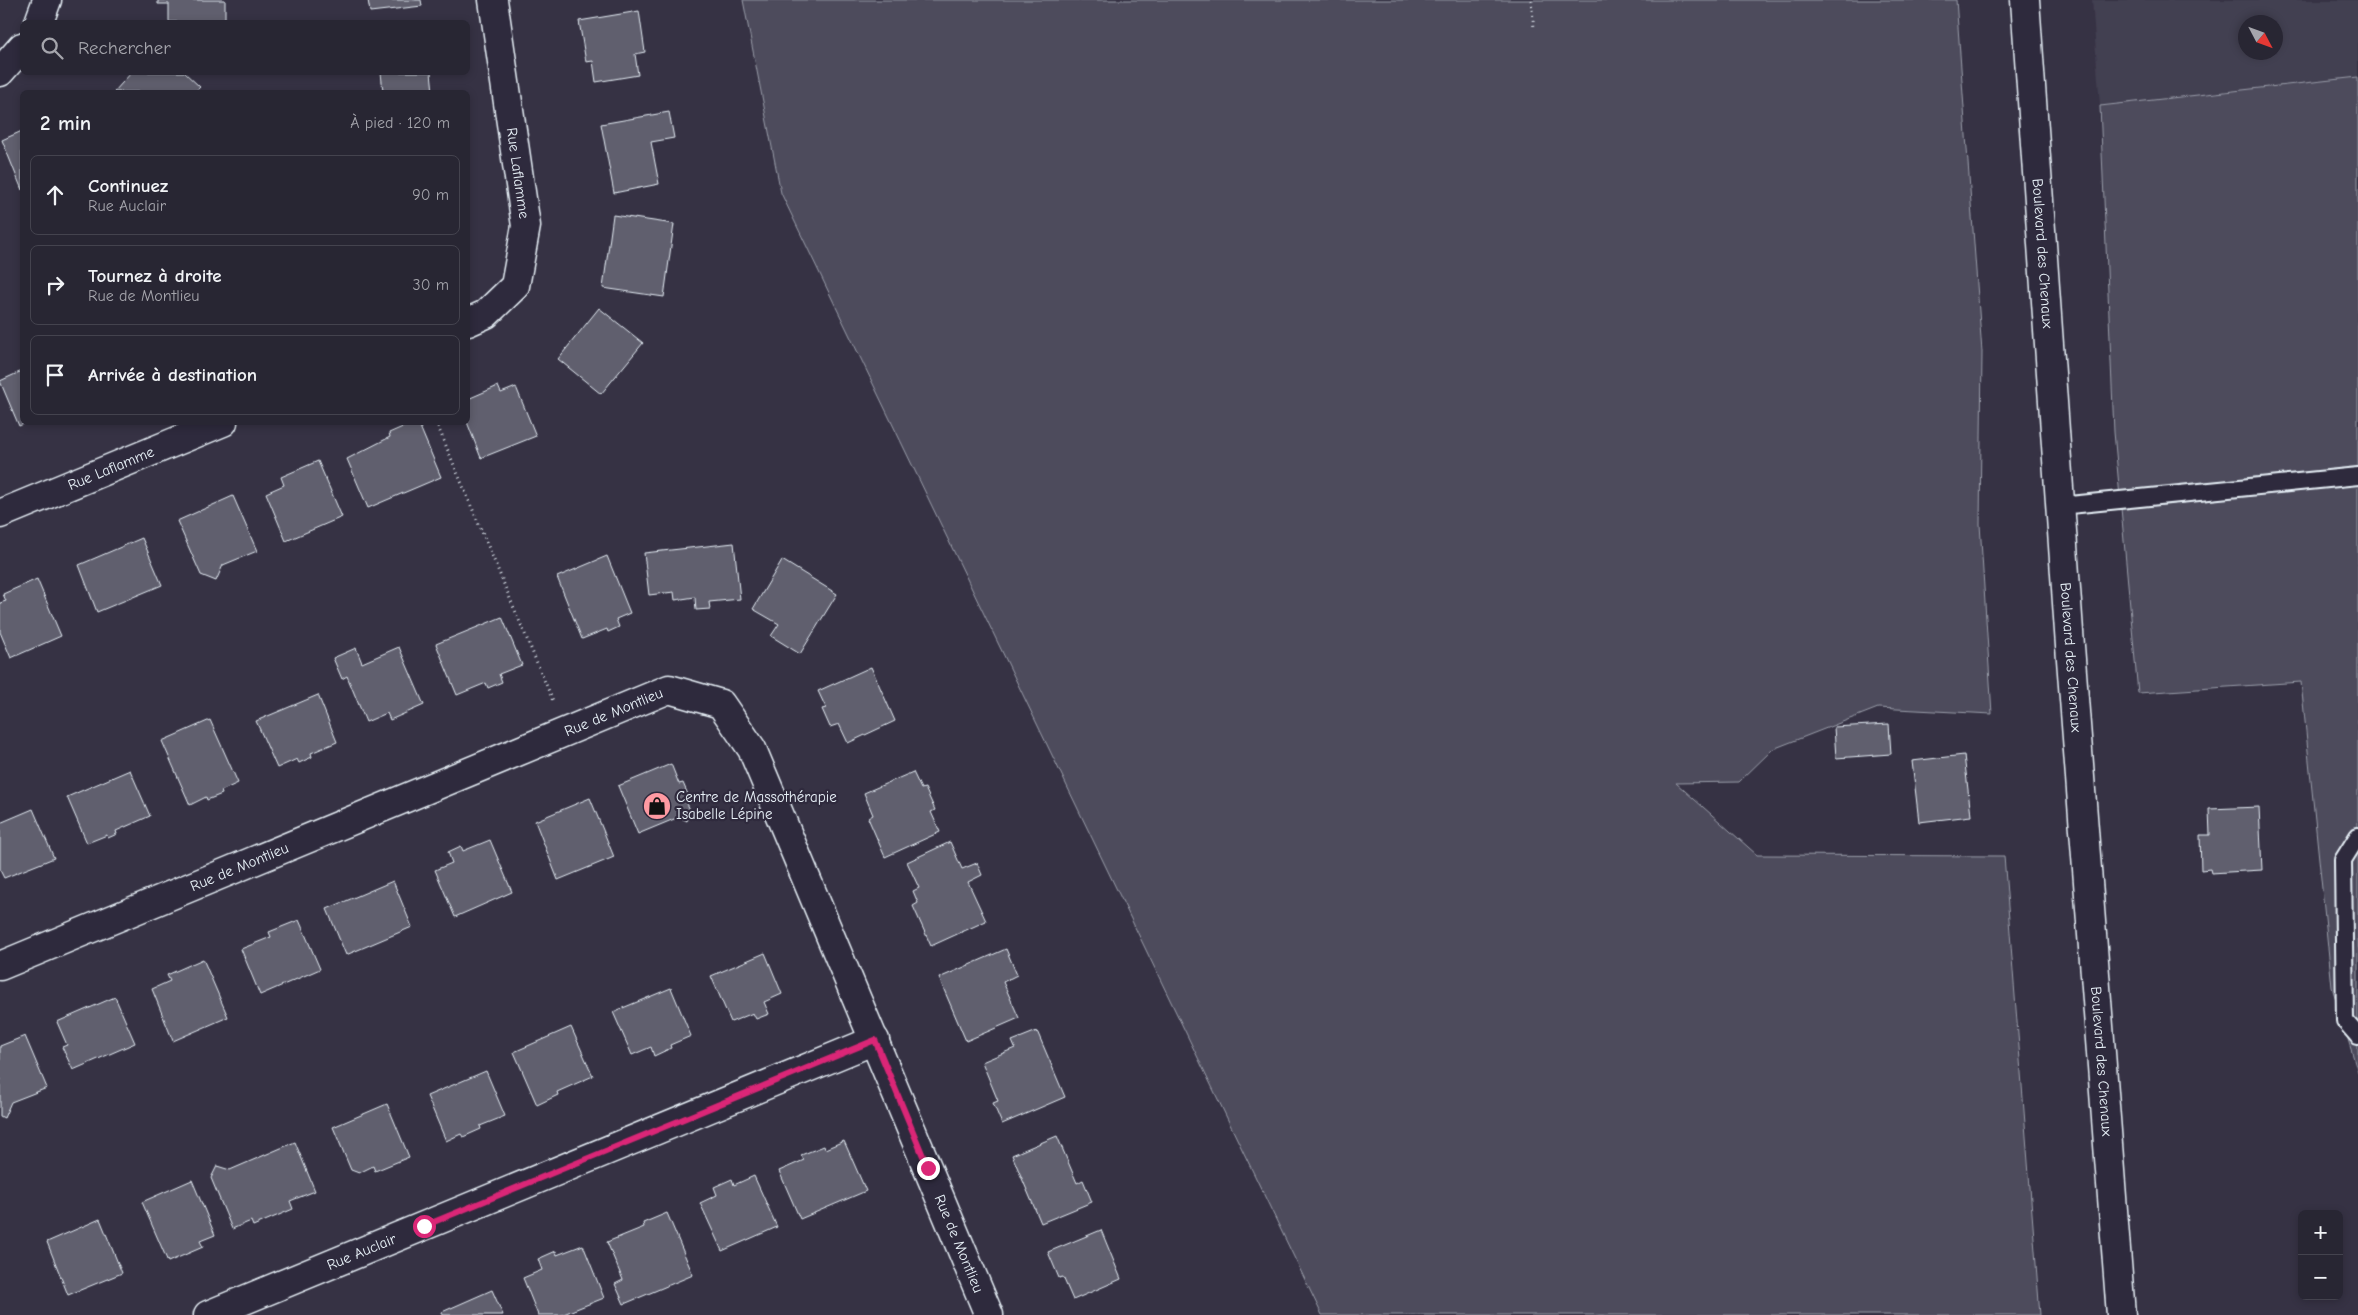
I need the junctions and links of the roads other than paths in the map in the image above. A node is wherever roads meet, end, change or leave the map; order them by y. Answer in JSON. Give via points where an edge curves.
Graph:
{"nodes":[{"id":1,"x":47,"y":0,"type":"edge"},
{"id":2,"x":493,"y":0,"type":"edge"},
{"id":3,"x":2025,"y":0,"type":"edge"},
{"id":4,"x":40,"y":20,"type":"edge"},
{"id":5,"x":20,"y":49,"type":"edge"},
{"id":6,"x":0,"y":72,"type":"edge"},
{"id":7,"x":470,"y":321,"type":"edge"},
{"id":8,"x":216,"y":425,"type":"edge"},
{"id":9,"x":2358,"y":476,"type":"edge"},
{"id":10,"x":2060,"y":506,"type":"junction"},
{"id":11,"x":0,"y":514,"type":"edge"},
{"id":12,"x":2358,"y":836,"type":"edge"},
{"id":13,"x":0,"y":966,"type":"edge"},
{"id":14,"x":2358,"y":1036,"type":"edge"},
{"id":15,"x":875,"y":1040,"type":"junction"},
{"id":16,"x":208,"y":1315,"type":"edge"},
{"id":17,"x":989,"y":1315,"type":"edge"},
{"id":18,"x":2121,"y":1315,"type":"edge"}],
"edges":[{"from":1,"to":4,"type":"street"},
{"from":2,"to":7,"type":"street","name":"Rue Laflamme","via":[[526,226],[515,286],[486,314]]},
{"from":3,"to":10,"type":"street","name":"Boulevard des Chenaux"},
{"from":5,"to":6,"type":"street"},
{"from":8,"to":11,"type":"street","name":"Rue Laflamme"},
{"from":9,"to":10,"type":"lane"},
{"from":10,"to":18,"type":"street","name":"Boulevard des Chenaux"},
{"from":12,"to":14,"type":"lane","via":[[2343,860],[2345,1021]]},
{"from":13,"to":15,"type":"street","name":"Rue de Montlieu","via":[[669,689],[721,704],[752,749]]},
{"from":15,"to":16,"type":"street","name":"Rue Auclair"},
{"from":15,"to":17,"type":"street","name":"Rue de Montlieu"}]}
